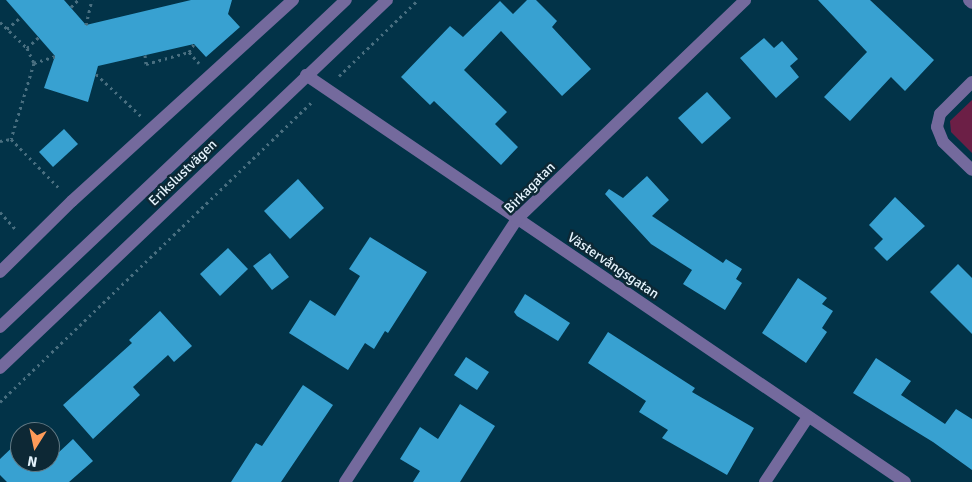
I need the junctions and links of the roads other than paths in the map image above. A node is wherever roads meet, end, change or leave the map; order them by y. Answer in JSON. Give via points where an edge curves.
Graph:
{"nodes":[{"id":1,"x":293,"y":0,"type":"edge"},
{"id":2,"x":346,"y":0,"type":"edge"},
{"id":3,"x":387,"y":0,"type":"edge"},
{"id":4,"x":744,"y":0,"type":"edge"},
{"id":5,"x":969,"y":0,"type":"edge"},
{"id":6,"x":972,"y":3,"type":"edge"},
{"id":7,"x":306,"y":75,"type":"junction"},
{"id":8,"x":972,"y":82,"type":"edge"},
{"id":9,"x":972,"y":170,"type":"edge"},
{"id":10,"x":518,"y":219,"type":"junction"},
{"id":11,"x":0,"y":272,"type":"edge"},
{"id":12,"x":0,"y":327,"type":"edge"},
{"id":13,"x":0,"y":368,"type":"edge"},
{"id":14,"x":808,"y":417,"type":"junction"},
{"id":15,"x":345,"y":482,"type":"edge"},
{"id":16,"x":766,"y":482,"type":"edge"},
{"id":17,"x":905,"y":482,"type":"edge"}],
"edges":[{"from":1,"to":11,"type":"street","via":[[72,201]]},
{"from":2,"to":12,"type":"street","name":"Erikslustvägen"},
{"from":3,"to":7,"type":"street","name":"Erikslustvägen"},
{"from":4,"to":10,"type":"street","name":"Birkagatan"},
{"from":5,"to":6,"type":"street"},
{"from":7,"to":10,"type":"street","name":"Västervångsgatan"},
{"from":7,"to":13,"type":"street","name":"Erikslustvägen"},
{"from":8,"to":9,"type":"street","via":[[940,114],[937,127],[943,142]]},
{"from":10,"to":14,"type":"street","name":"Västervångsgatan"},
{"from":10,"to":15,"type":"street","name":"Birkagatan"},
{"from":14,"to":16,"type":"street"},
{"from":14,"to":17,"type":"street","name":"Västervångsgatan"}]}
